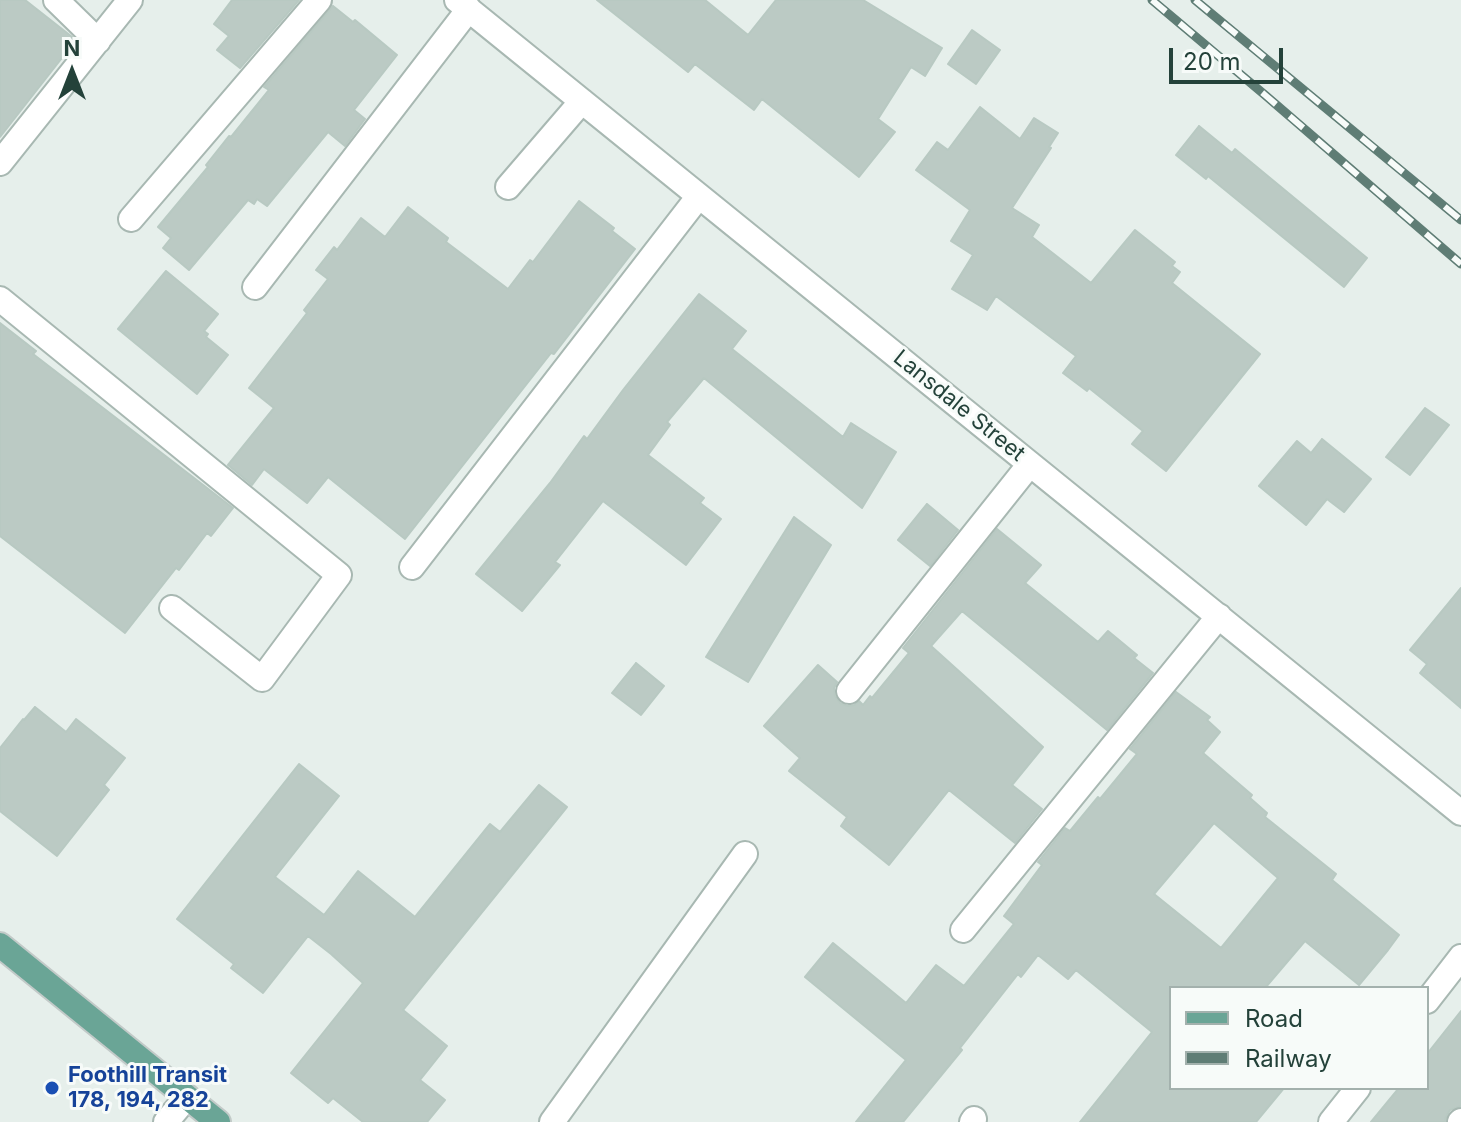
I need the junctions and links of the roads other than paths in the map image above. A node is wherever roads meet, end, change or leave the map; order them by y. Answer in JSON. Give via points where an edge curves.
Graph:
{"nodes":[{"id":1,"x":56,"y":0,"type":"edge"},
{"id":2,"x":130,"y":0,"type":"edge"},
{"id":3,"x":319,"y":0,"type":"edge"},
{"id":4,"x":463,"y":5,"type":"edge"},
{"id":5,"x":98,"y":41,"type":"junction"},
{"id":6,"x":582,"y":101,"type":"junction"},
{"id":7,"x":0,"y":163,"type":"edge"},
{"id":8,"x":508,"y":187,"type":"dead end"},
{"id":9,"x":699,"y":196,"type":"junction"},
{"id":10,"x":131,"y":219,"type":"dead end"},
{"id":11,"x":255,"y":287,"type":"dead end"},
{"id":12,"x":0,"y":299,"type":"edge"},
{"id":13,"x":1030,"y":464,"type":"junction"},
{"id":14,"x":412,"y":567,"type":"dead end"},
{"id":15,"x":172,"y":608,"type":"dead end"},
{"id":16,"x":1219,"y":616,"type":"junction"},
{"id":17,"x":849,"y":691,"type":"dead end"},
{"id":18,"x":1461,"y":813,"type":"edge"},
{"id":19,"x":745,"y":854,"type":"dead end"},
{"id":20,"x":963,"y":930,"type":"dead end"},
{"id":21,"x":0,"y":945,"type":"edge"},
{"id":22,"x":1461,"y":957,"type":"edge"},
{"id":23,"x":1429,"y":998,"type":"edge"},
{"id":24,"x":1356,"y":1090,"type":"edge"},
{"id":25,"x":187,"y":1097,"type":"junction"},
{"id":26,"x":166,"y":1122,"type":"edge"},
{"id":27,"x":218,"y":1122,"type":"edge"},
{"id":28,"x":552,"y":1122,"type":"edge"},
{"id":29,"x":1331,"y":1122,"type":"edge"}],
"edges":[{"from":1,"to":5,"type":"street"},
{"from":2,"to":5,"type":"street"},
{"from":3,"to":10,"type":"street"},
{"from":4,"to":6,"type":"street","name":"Lansdale Street"},
{"from":4,"to":11,"type":"street"},
{"from":5,"to":7,"type":"street"},
{"from":6,"to":8,"type":"street"},
{"from":6,"to":9,"type":"street","name":"Lansdale Street"},
{"from":9,"to":13,"type":"street","name":"Lansdale Street"},
{"from":9,"to":14,"type":"street"},
{"from":12,"to":15,"type":"street","via":[[339,575],[262,679]]},
{"from":13,"to":16,"type":"street","name":"Lansdale Street"},
{"from":13,"to":17,"type":"street"},
{"from":16,"to":18,"type":"street","name":"Lansdale Street"},
{"from":16,"to":20,"type":"street"},
{"from":19,"to":28,"type":"street"},
{"from":21,"to":25,"type":"main road"},
{"from":22,"to":23,"type":"street"},
{"from":24,"to":29,"type":"street"},
{"from":25,"to":26,"type":"street"},
{"from":25,"to":27,"type":"main road"}]}
